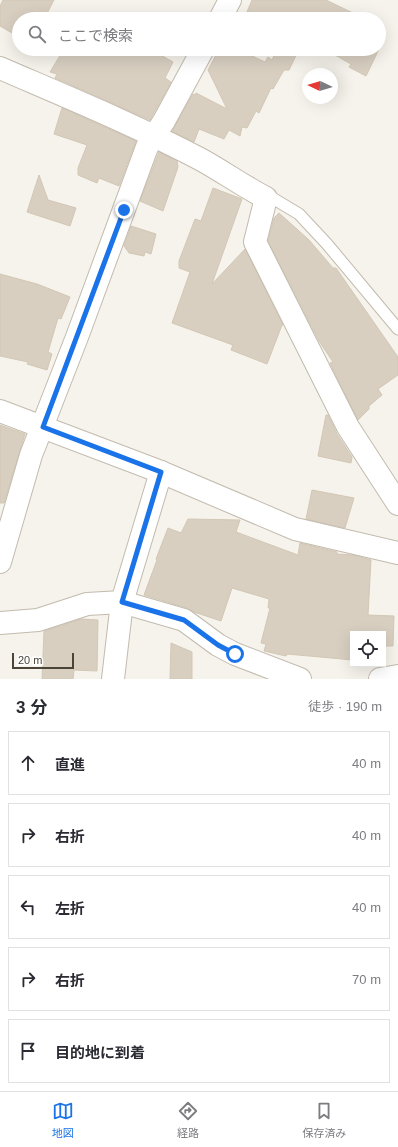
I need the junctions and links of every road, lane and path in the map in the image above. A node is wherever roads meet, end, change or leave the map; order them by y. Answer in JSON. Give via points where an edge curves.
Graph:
{"nodes":[{"id":1,"x":230,"y":0,"type":"edge"},
{"id":2,"x":224,"y":12,"type":"edge"},
{"id":3,"x":199,"y":56,"type":"edge"},
{"id":4,"x":0,"y":68,"type":"edge"},
{"id":5,"x":154,"y":136,"type":"junction"},
{"id":6,"x":266,"y":198,"type":"junction"},
{"id":7,"x":398,"y":329,"type":"edge"},
{"id":8,"x":0,"y":410,"type":"edge"},
{"id":9,"x":43,"y":427,"type":"junction"},
{"id":10,"x":161,"y":472,"type":"junction"},
{"id":11,"x":398,"y":504,"type":"edge"},
{"id":12,"x":398,"y":553,"type":"edge"},
{"id":13,"x":0,"y":562,"type":"edge"},
{"id":14,"x":122,"y":602,"type":"junction"},
{"id":15,"x":0,"y":623,"type":"edge"},
{"id":16,"x":398,"y":676,"type":"edge"},
{"id":17,"x":112,"y":679,"type":"edge"},
{"id":18,"x":300,"y":679,"type":"edge"},
{"id":19,"x":380,"y":679,"type":"edge"}],
"edges":[{"from":1,"to":2,"type":"street"},
{"from":3,"to":5,"type":"street"},
{"from":4,"to":5,"type":"street"},
{"from":5,"to":6,"type":"street"},
{"from":5,"to":9,"type":"street","via":[[147,147]]},
{"from":6,"to":7,"type":"lane","via":[[274,199],[299,214]]},
{"from":6,"to":11,"type":"street","via":[[255,242],[348,427]]},
{"from":8,"to":9,"type":"street"},
{"from":9,"to":10,"type":"street"},
{"from":9,"to":13,"type":"street","via":[[31,455]]},
{"from":10,"to":12,"type":"street","via":[[295,529]]},
{"from":10,"to":14,"type":"street"},
{"from":14,"to":15,"type":"street","via":[[87,604],[38,620]]},
{"from":14,"to":17,"type":"street"},
{"from":14,"to":18,"type":"street","via":[[184,620],[235,654]]},
{"from":16,"to":19,"type":"street"}]}
